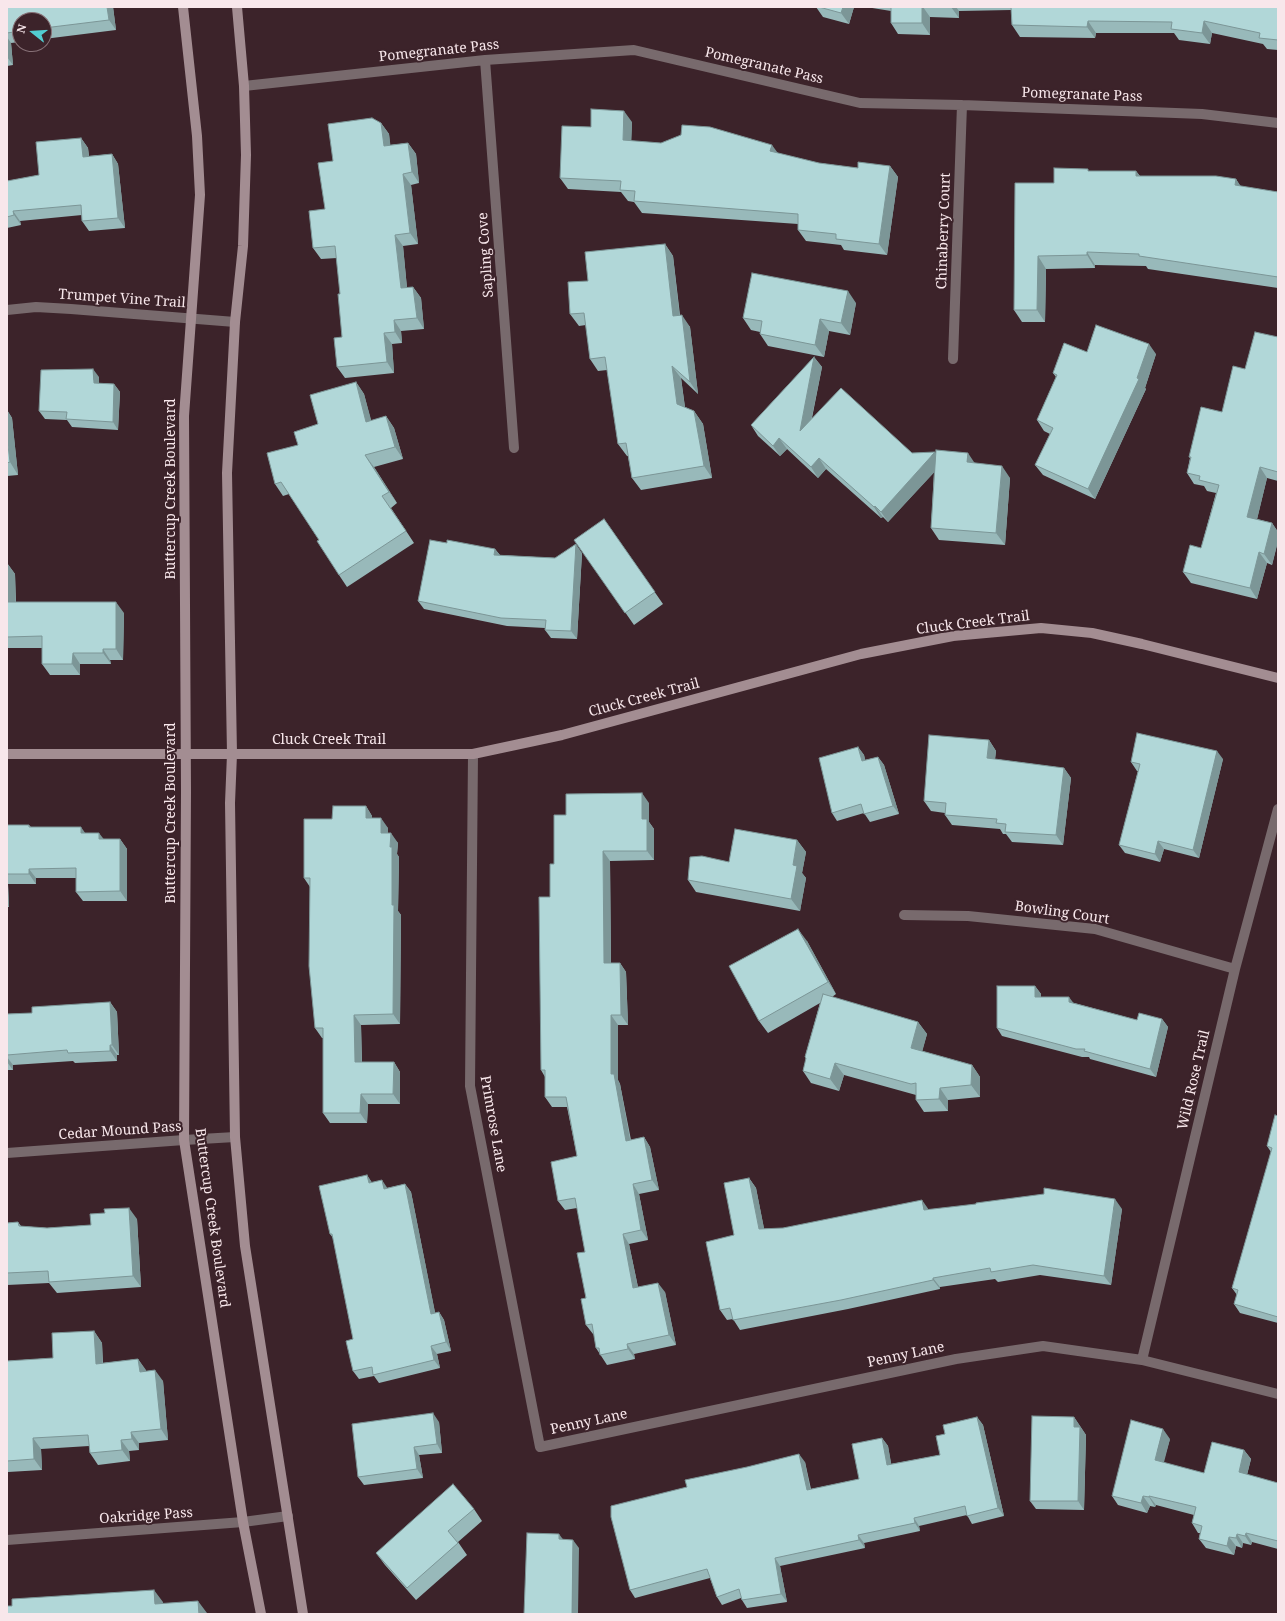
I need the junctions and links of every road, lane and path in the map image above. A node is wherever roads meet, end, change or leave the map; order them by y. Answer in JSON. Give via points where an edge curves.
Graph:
{"nodes":[{"id":1,"x":182,"y":7,"type":"edge"},
{"id":2,"x":237,"y":7,"type":"edge"},
{"id":3,"x":485,"y":60,"type":"junction"},
{"id":4,"x":244,"y":86,"type":"junction"},
{"id":5,"x":962,"y":105,"type":"junction"},
{"id":6,"x":1278,"y":123,"type":"edge"},
{"id":7,"x":7,"y":310,"type":"edge"},
{"id":8,"x":191,"y":318,"type":"junction"},
{"id":9,"x":235,"y":322,"type":"junction"},
{"id":10,"x":953,"y":359,"type":"dead end"},
{"id":11,"x":514,"y":448,"type":"dead end"},
{"id":12,"x":1278,"y":678,"type":"edge"},
{"id":13,"x":7,"y":754,"type":"edge"},
{"id":14,"x":185,"y":754,"type":"junction"},
{"id":15,"x":232,"y":754,"type":"junction"},
{"id":16,"x":473,"y":754,"type":"junction"},
{"id":17,"x":1278,"y":809,"type":"edge"},
{"id":18,"x":904,"y":915,"type":"dead end"},
{"id":19,"x":1235,"y":969,"type":"junction"},
{"id":20,"x":235,"y":1137,"type":"junction"},
{"id":21,"x":184,"y":1140,"type":"junction"},
{"id":22,"x":7,"y":1153,"type":"edge"},
{"id":23,"x":1142,"y":1360,"type":"junction"},
{"id":24,"x":1278,"y":1394,"type":"edge"},
{"id":25,"x":540,"y":1447,"type":"joint"},
{"id":26,"x":288,"y":1516,"type":"junction"},
{"id":27,"x":244,"y":1522,"type":"junction"},
{"id":28,"x":7,"y":1540,"type":"edge"},
{"id":29,"x":261,"y":1614,"type":"edge"},
{"id":30,"x":303,"y":1614,"type":"edge"}],
"edges":[{"from":1,"to":8,"type":"street","name":"Buttercup Creek Boulevard","via":[[198,136],[200,195]]},
{"from":2,"to":4,"type":"street","name":"Buttercup Creek Boulevard"},
{"from":3,"to":4,"type":"street","name":"Pomegranate Pass"},
{"from":3,"to":5,"type":"street","name":"Pomegranate Pass","via":[[634,50],[860,103]]},
{"from":3,"to":11,"type":"street","name":"Sapling Cove"},
{"from":4,"to":9,"type":"street","name":"Buttercup Creek Boulevard","via":[[246,155]]},
{"from":5,"to":6,"type":"street","name":"Pomegranate Pass","via":[[1202,114]]},
{"from":5,"to":10,"type":"street","name":"Chinaberry Court"},
{"from":7,"to":8,"type":"street","name":"Trumpet Vine Trail","via":[[36,307]]},
{"from":8,"to":9,"type":"street","name":"Trumpet Vine Trail"},
{"from":8,"to":14,"type":"street","name":"Buttercup Creek Boulevard","via":[[184,416]]},
{"from":9,"to":15,"type":"street","name":"Buttercup Creek Boulevard","via":[[227,473]]},
{"from":12,"to":16,"type":"street","name":"Cluck Creek Trail","via":[[1092,633],[1041,628],[961,636],[861,654],[562,735]]},
{"from":13,"to":14,"type":"street","name":"Cluck Creek Trail"},
{"from":14,"to":15,"type":"street","name":"Cluck Creek Trail"},
{"from":14,"to":21,"type":"street","name":"Buttercup Creek Boulevard"},
{"from":15,"to":16,"type":"street","name":"Cluck Creek Trail"},
{"from":15,"to":20,"type":"street","name":"Buttercup Creek Boulevard","via":[[230,803]]},
{"from":16,"to":25,"type":"street","name":"Primrose Lane","via":[[470,1086]]},
{"from":17,"to":19,"type":"street","name":"Wild Rose Trail"},
{"from":18,"to":19,"type":"street","name":"Bowling Court","via":[[968,916],[1095,929]]},
{"from":19,"to":23,"type":"street","name":"Wild Rose Trail"},
{"from":20,"to":21,"type":"street","name":"Cedar Mound Pass"},
{"from":20,"to":26,"type":"street","name":"Buttercup Creek Boulevard","via":[[245,1246]]},
{"from":21,"to":22,"type":"street","name":"Cedar Mound Pass"},
{"from":21,"to":27,"type":"street","name":"Buttercup Creek Boulevard"},
{"from":23,"to":24,"type":"street","name":"Penny Lane"},
{"from":23,"to":25,"type":"street","name":"Penny Lane","via":[[1043,1346],[956,1359]]},
{"from":26,"to":27,"type":"street","name":"Oakridge Pass"},
{"from":26,"to":30,"type":"street","name":"Buttercup Creek Boulevard"},
{"from":27,"to":28,"type":"street","name":"Oakridge Pass"},
{"from":27,"to":29,"type":"street","name":"Buttercup Creek Boulevard"}]}
